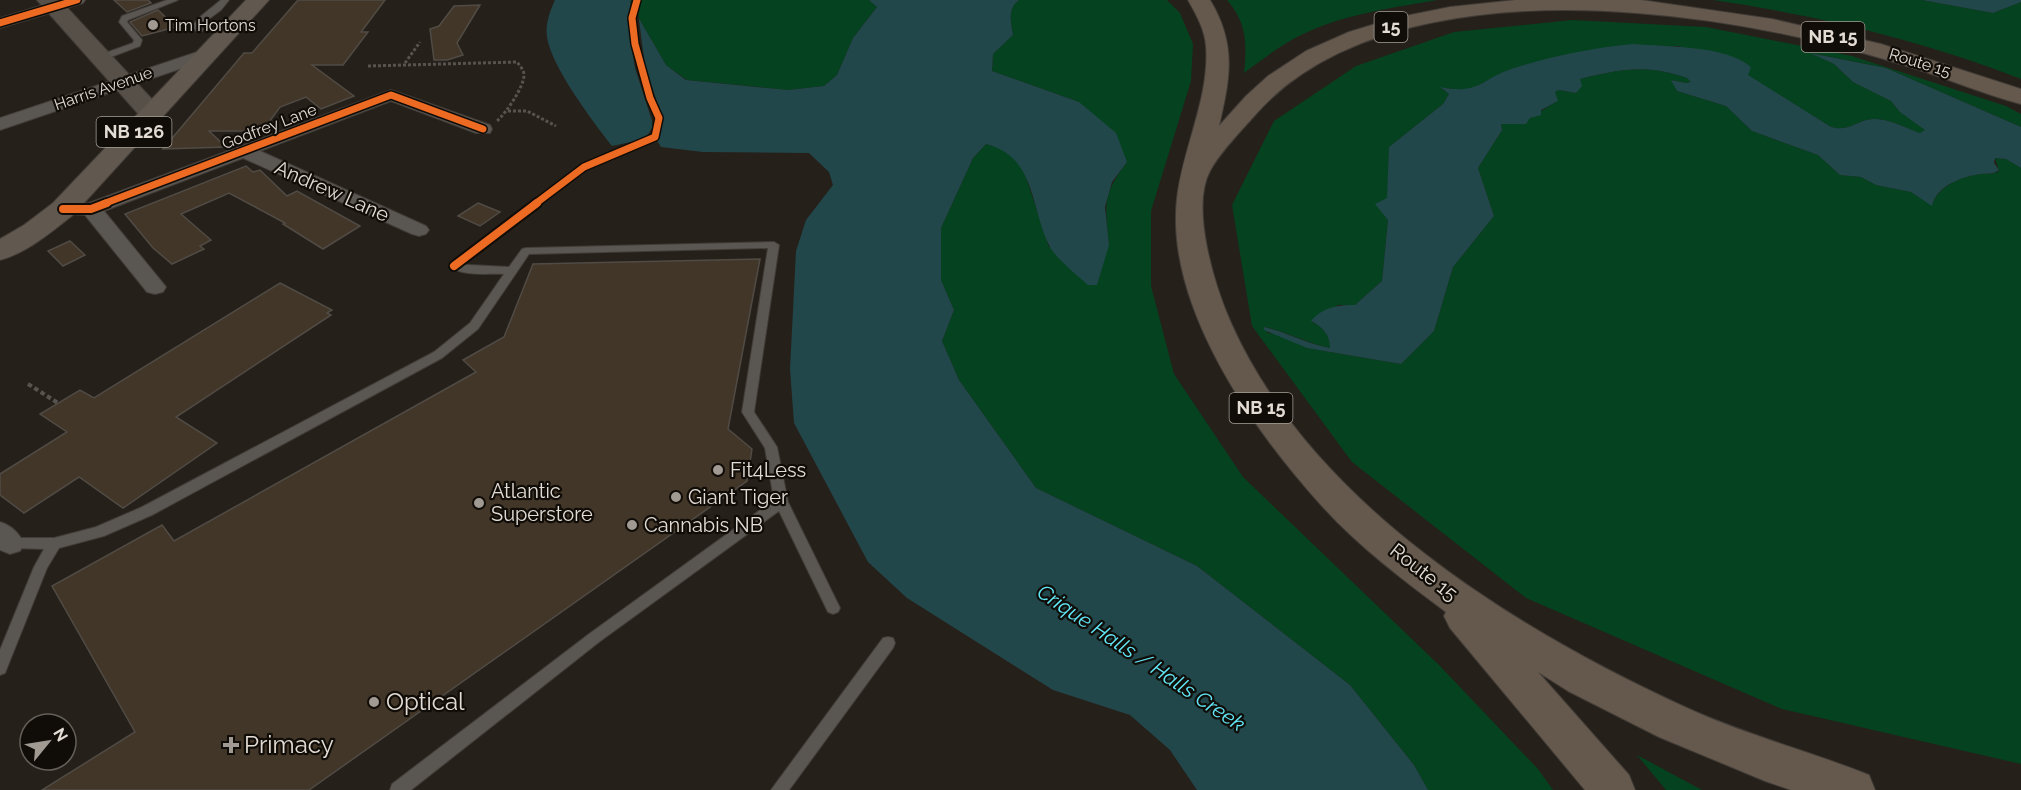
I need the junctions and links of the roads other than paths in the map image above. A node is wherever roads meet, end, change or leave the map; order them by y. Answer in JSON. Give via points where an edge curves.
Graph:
{"nodes":[{"id":1,"x":77,"y":0,"type":"edge"},
{"id":2,"x":174,"y":0,"type":"edge"},
{"id":3,"x":225,"y":0,"type":"edge"},
{"id":4,"x":258,"y":0,"type":"edge"},
{"id":5,"x":1198,"y":0,"type":"edge"},
{"id":6,"x":1570,"y":0,"type":"edge"},
{"id":7,"x":51,"y":3,"type":"edge"},
{"id":8,"x":1639,"y":6,"type":"junction"},
{"id":9,"x":0,"y":23,"type":"edge"},
{"id":10,"x":199,"y":29,"type":"dead end"},
{"id":11,"x":206,"y":54,"type":"junction"},
{"id":12,"x":100,"y":58,"type":"junction"},
{"id":13,"x":122,"y":81,"type":"junction"},
{"id":14,"x":2021,"y":97,"type":"edge"},
{"id":15,"x":151,"y":113,"type":"junction"},
{"id":16,"x":0,"y":124,"type":"edge"},
{"id":17,"x":483,"y":129,"type":"road end"},
{"id":18,"x":245,"y":152,"type":"junction"},
{"id":19,"x":1194,"y":172,"type":"junction"},
{"id":20,"x":63,"y":209,"type":"junction"},
{"id":21,"x":91,"y":209,"type":"junction"},
{"id":22,"x":418,"y":230,"type":"dead end"},
{"id":23,"x":0,"y":251,"type":"edge"},
{"id":24,"x":454,"y":266,"type":"dead end"},
{"id":25,"x":512,"y":272,"type":"junction"},
{"id":26,"x":155,"y":287,"type":"dead end"},
{"id":27,"x":781,"y":502,"type":"junction"},
{"id":28,"x":5,"y":538,"type":"edge"},
{"id":29,"x":54,"y":544,"type":"junction"},
{"id":30,"x":1437,"y":585,"type":"junction"},
{"id":31,"x":833,"y":608,"type":"dead end"},
{"id":32,"x":888,"y":643,"type":"dead end"},
{"id":33,"x":0,"y":668,"type":"edge"},
{"id":34,"x":398,"y":790,"type":"edge"},
{"id":35,"x":779,"y":790,"type":"edge"},
{"id":36,"x":1612,"y":790,"type":"edge"},
{"id":37,"x":1853,"y":790,"type":"edge"}],
"edges":[{"from":1,"to":7,"type":"street"},
{"from":2,"to":12,"type":"lane","via":[[125,18],[123,22],[137,44]]},
{"from":3,"to":10,"type":"lane","via":[[199,21]]},
{"from":4,"to":11,"type":"main road","number":"NB 126"},
{"from":5,"to":19,"type":"highway","number":"NB 15","via":[[1218,45],[1213,89]]},
{"from":6,"to":8,"type":"highway","number":"NB 15"},
{"from":7,"to":9,"type":"street"},
{"from":7,"to":12,"type":"main road"},
{"from":8,"to":14,"type":"highway","name":"Route 15","number":"NB 15","via":[[1747,20],[1837,38],[1907,57]]},
{"from":8,"to":19,"type":"highway","number":"15","via":[[1531,5],[1481,9],[1422,19],[1348,41],[1277,80],[1249,106]]},
{"from":11,"to":13,"type":"street","name":"Harris Avenue"},
{"from":11,"to":15,"type":"main road","number":"NB 126"},
{"from":12,"to":13,"type":"main road"},
{"from":13,"to":15,"type":"main road"},
{"from":13,"to":16,"type":"street","name":"Harris Avenue"},
{"from":15,"to":20,"type":"main road","number":"NB 126"},
{"from":17,"to":18,"type":"street","name":"Godfrey Lane","via":[[391,95]]},
{"from":18,"to":21,"type":"street","name":"Godfrey Lane"},
{"from":18,"to":22,"type":"street","name":"Andrew Lane"},
{"from":19,"to":30,"type":"highway","name":"Route 15","number":"NB 15","via":[[1191,243],[1199,286],[1239,373],[1272,423],[1316,476],[1370,531]]},
{"from":20,"to":21,"type":"street","name":"Godfrey Lane"},
{"from":20,"to":23,"type":"main road","number":"NB 126"},
{"from":21,"to":26,"type":"street"},
{"from":24,"to":25,"type":"lane"},
{"from":25,"to":27,"type":"lane","via":[[526,251],[774,244],[748,412],[771,447]]},
{"from":25,"to":29,"type":"lane","via":[[474,326],[438,355],[147,511],[99,532]]},
{"from":27,"to":31,"type":"lane"},
{"from":27,"to":34,"type":"lane","via":[[594,638]]},
{"from":28,"to":29,"type":"lane"},
{"from":29,"to":33,"type":"lane"},
{"from":30,"to":36,"type":"highway","number":"NB 15"},
{"from":30,"to":37,"type":"highway","name":"Route 15","number":"NB 15","via":[[1538,653],[1656,716],[1787,770]]},
{"from":32,"to":35,"type":"lane"}]}
